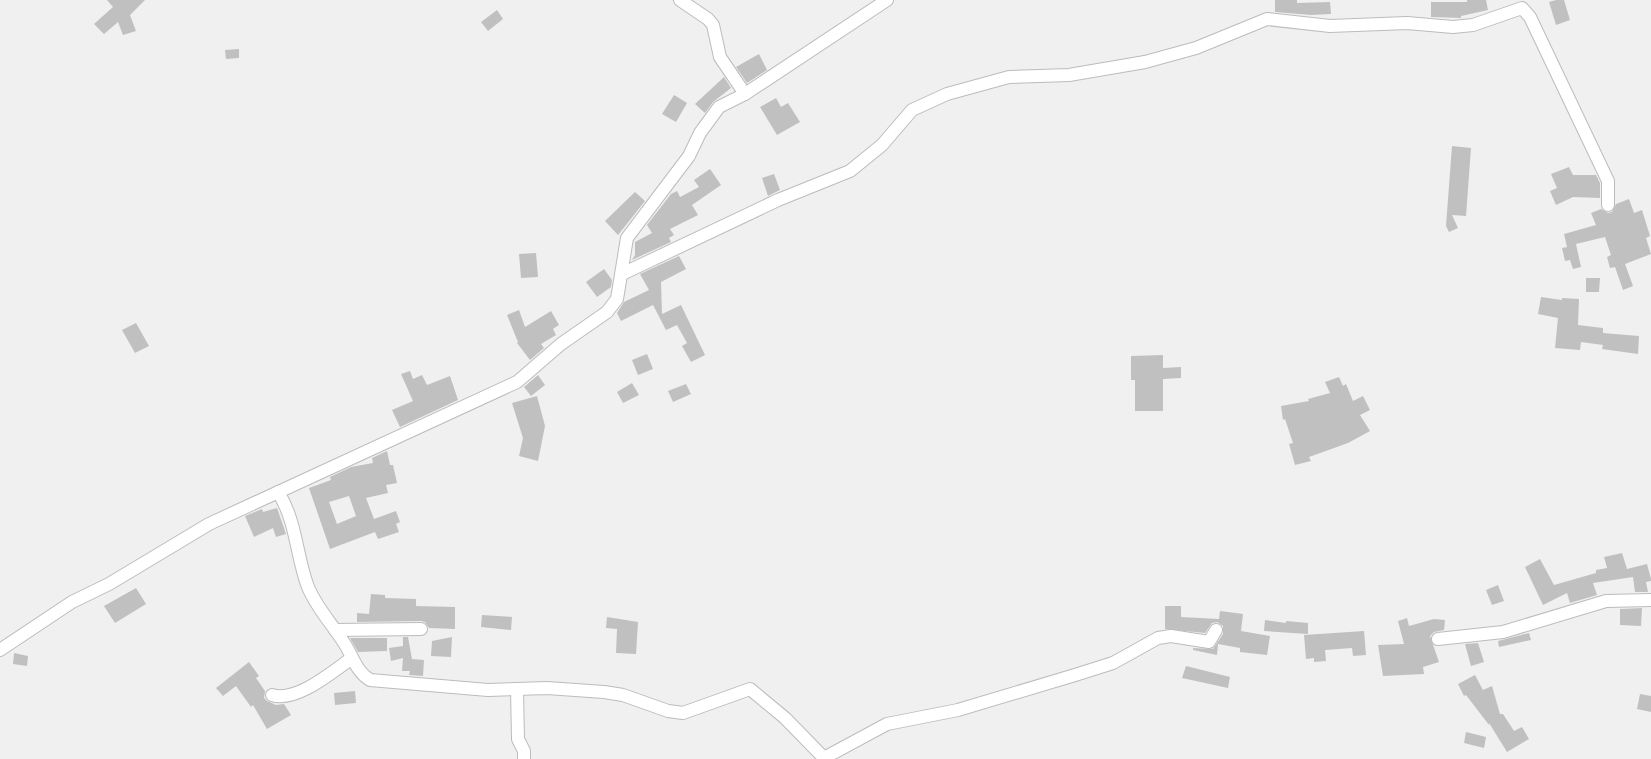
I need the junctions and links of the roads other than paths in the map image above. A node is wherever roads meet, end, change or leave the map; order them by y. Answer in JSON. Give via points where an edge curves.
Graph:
{"nodes":[{"id":1,"x":680,"y":0,"type":"edge"},
{"id":2,"x":887,"y":0,"type":"edge"},
{"id":3,"x":745,"y":94,"type":"junction"},
{"id":4,"x":1608,"y":205,"type":"dead end"},
{"id":5,"x":622,"y":274,"type":"junction"},
{"id":6,"x":278,"y":492,"type":"junction"},
{"id":7,"x":1651,"y":600,"type":"edge"},
{"id":8,"x":421,"y":629,"type":"dead end"},
{"id":9,"x":335,"y":630,"type":"junction"},
{"id":10,"x":1216,"y":630,"type":"dead end"},
{"id":11,"x":1438,"y":640,"type":"dead end"},
{"id":12,"x":0,"y":650,"type":"edge"},
{"id":13,"x":352,"y":658,"type":"junction"},
{"id":14,"x":517,"y":690,"type":"junction"},
{"id":15,"x":272,"y":695,"type":"dead end"},
{"id":16,"x":824,"y":758,"type":"edge"},
{"id":17,"x":524,"y":759,"type":"edge"}],
"edges":[{"from":1,"to":3,"type":"street","via":[[708,19],[720,57]]},
{"from":2,"to":3,"type":"street"},
{"from":3,"to":5,"type":"street","via":[[719,107],[689,156],[627,238]]},
{"from":4,"to":5,"type":"street","via":[[1608,180],[1530,17],[1522,8],[1473,25],[1453,27],[1407,23],[1330,26],[1267,19],[1196,48],[1145,62],[1069,75],[1009,77],[948,94],[912,110],[882,145],[850,171],[760,208]]},
{"from":5,"to":6,"type":"street","via":[[617,299],[607,312],[511,385]]},
{"from":6,"to":9,"type":"street","via":[[291,520],[308,588]]},
{"from":6,"to":12,"type":"street","via":[[209,524],[109,584],[72,602]]},
{"from":7,"to":11,"type":"street","via":[[1606,601],[1503,632]]},
{"from":8,"to":9,"type":"street"},
{"from":9,"to":13,"type":"street"},
{"from":10,"to":16,"type":"street","via":[[1209,642],[1171,636],[1158,638],[1113,662],[1083,672],[958,710],[886,724]]},
{"from":13,"to":14,"type":"street","via":[[363,676],[370,680],[459,689]]},
{"from":13,"to":15,"type":"street","via":[[318,682],[293,694],[281,698]]},
{"from":14,"to":16,"type":"street","via":[[547,688],[604,692],[683,713],[750,689],[785,718]]},
{"from":14,"to":17,"type":"street","via":[[518,739]]}]}
